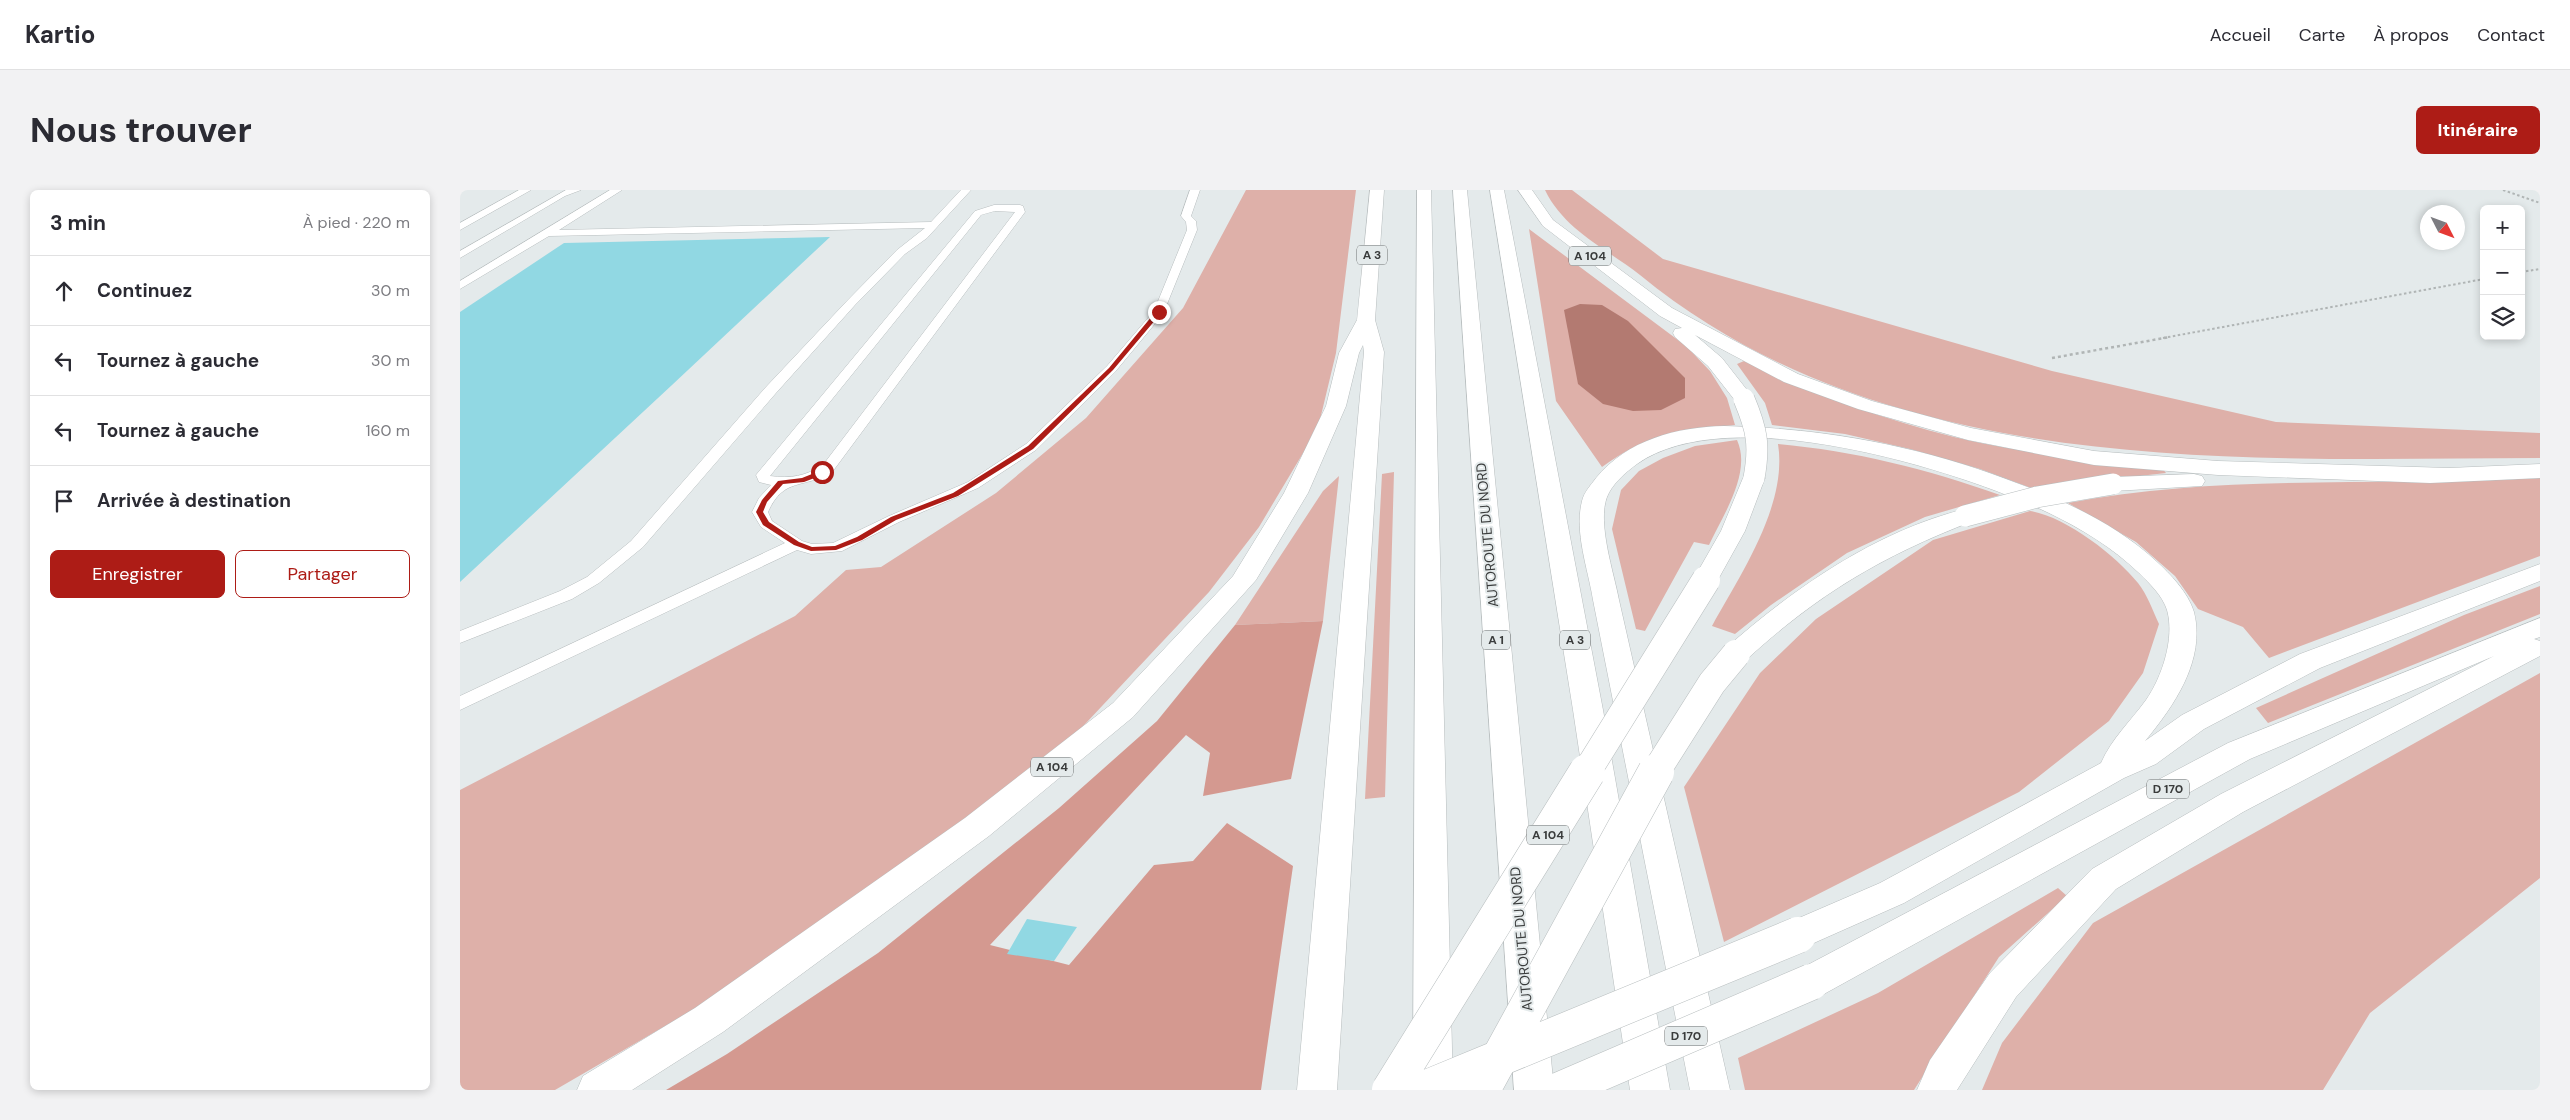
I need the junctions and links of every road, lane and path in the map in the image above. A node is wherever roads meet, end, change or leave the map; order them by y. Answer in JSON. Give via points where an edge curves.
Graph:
{"nodes":[{"id":1,"x":526,"y":190,"type":"edge"},
{"id":2,"x":576,"y":190,"type":"edge"},
{"id":3,"x":617,"y":190,"type":"edge"},
{"id":4,"x":966,"y":190,"type":"edge"},
{"id":5,"x":1195,"y":190,"type":"edge"},
{"id":6,"x":1377,"y":190,"type":"edge"},
{"id":7,"x":1424,"y":190,"type":"edge"},
{"id":8,"x":1460,"y":190,"type":"edge"},
{"id":9,"x":1497,"y":190,"type":"edge"},
{"id":10,"x":1525,"y":190,"type":"edge"},
{"id":11,"x":2503,"y":190,"type":"edge"},
{"id":12,"x":2540,"y":203,"type":"edge"},
{"id":13,"x":933,"y":225,"type":"junction"},
{"id":14,"x":460,"y":226,"type":"edge"},
{"id":15,"x":545,"y":233,"type":"junction"},
{"id":16,"x":460,"y":255,"type":"edge"},
{"id":17,"x":2540,"y":269,"type":"edge"},
{"id":18,"x":2525,"y":271,"type":"edge"},
{"id":19,"x":2480,"y":280,"type":"edge"},
{"id":20,"x":460,"y":286,"type":"edge"},
{"id":21,"x":1666,"y":312,"type":"junction"},
{"id":22,"x":1366,"y":320,"type":"junction"},
{"id":23,"x":2052,"y":358,"type":"dead end"},
{"id":24,"x":2540,"y":471,"type":"edge"},
{"id":25,"x":2448,"y":475,"type":"junction"},
{"id":26,"x":781,"y":482,"type":"junction"},
{"id":27,"x":796,"y":544,"type":"junction"},
{"id":28,"x":2540,"y":572,"type":"edge"},
{"id":29,"x":2540,"y":627,"type":"edge"},
{"id":30,"x":460,"y":637,"type":"edge"},
{"id":31,"x":2540,"y":644,"type":"edge"},
{"id":32,"x":460,"y":704,"type":"edge"},
{"id":33,"x":2113,"y":770,"type":"junction"},
{"id":34,"x":597,"y":1090,"type":"edge"},
{"id":35,"x":1318,"y":1090,"type":"edge"},
{"id":36,"x":1390,"y":1090,"type":"edge"},
{"id":37,"x":1422,"y":1090,"type":"edge"},
{"id":38,"x":1434,"y":1090,"type":"edge"},
{"id":39,"x":1482,"y":1090,"type":"edge"},
{"id":40,"x":1534,"y":1090,"type":"edge"},
{"id":41,"x":1560,"y":1090,"type":"edge"},
{"id":42,"x":1650,"y":1090,"type":"edge"},
{"id":43,"x":1710,"y":1090,"type":"edge"},
{"id":44,"x":1937,"y":1090,"type":"edge"}],
"edges":[{"from":1,"to":14,"type":"lane"},
{"from":2,"to":16,"type":"lane","via":[[562,194]]},
{"from":3,"to":15,"type":"lane"},
{"from":4,"to":13,"type":"lane"},
{"from":5,"to":27,"type":"lane","via":[[1186,216],[1191,221],[1192,230],[1159,312],[1111,369],[1031,448],[973,485],[894,519],[852,542],[836,548],[811,549]]},
{"from":6,"to":22,"type":"highway","number":"A 3"},
{"from":7,"to":38,"type":"highway"},
{"from":8,"to":40,"type":"highway","name":"AUTOROUTE DU NORD","number":"A 1"},
{"from":9,"to":42,"type":"highway","number":"A 3","via":[[1588,710]]},
{"from":10,"to":21,"type":"highway","number":"A 104","via":[[1548,223]]},
{"from":11,"to":12,"type":"path"},
{"from":13,"to":15,"type":"lane"},
{"from":13,"to":30,"type":"lane","via":[[901,252],[844,310],[637,544],[593,580]]},
{"from":15,"to":20,"type":"lane"},
{"from":17,"to":18,"type":"path"},
{"from":19,"to":23,"type":"path"},
{"from":21,"to":25,"type":"highway","via":[[1791,378],[1865,405],[1968,434],[2094,458],[2218,468]]},
{"from":21,"to":36,"type":"highway","number":"A 104","bridge":true,"via":[[1672,325],[1715,362],[1744,399],[1752,418],[1759,451],[1743,510],[1728,544]]},
{"from":22,"to":34,"type":"highway","number":"A 104","via":[[1348,352],[1336,406],[1296,493],[1243,580],[1123,710],[970,832],[709,1020]]},
{"from":22,"to":35,"type":"highway","number":"A 3","via":[[1374,352]]},
{"from":24,"to":25,"type":"highway"},
{"from":25,"to":39,"type":"highway","bridge":true,"via":[[2114,484],[2037,497],[1965,516],[1890,545],[1843,570],[1777,616],[1736,654],[1712,683],[1663,760]]},
{"from":26,"to":26,"type":"lane","via":[[813,477],[832,462],[1020,208],[994,208],[978,213],[763,475],[764,480]]},
{"from":26,"to":27,"type":"lane","via":[[764,501],[760,512],[766,524]]},
{"from":27,"to":32,"type":"lane"},
{"from":28,"to":33,"type":"highway","via":[[2310,661],[2194,722],[2145,756]]},
{"from":29,"to":41,"type":"highway","number":"D 170","bridge":true,"via":[[2239,751],[1811,982]]},
{"from":31,"to":44,"type":"highway","via":[[2232,803],[2104,879],[2003,985],[1944,1073]]},
{"from":33,"to":37,"type":"highway","bridge":true,"via":[[1892,893],[1798,936]]},
{"from":33,"to":43,"type":"highway","via":[[2126,743],[2159,704],[2176,667],[2182,635],[2180,610],[2162,581],[2107,534],[2067,512],[1964,470],[1834,439],[1723,432],[1693,435],[1640,452],[1620,465],[1594,500],[1594,523],[1606,600]]}]}
